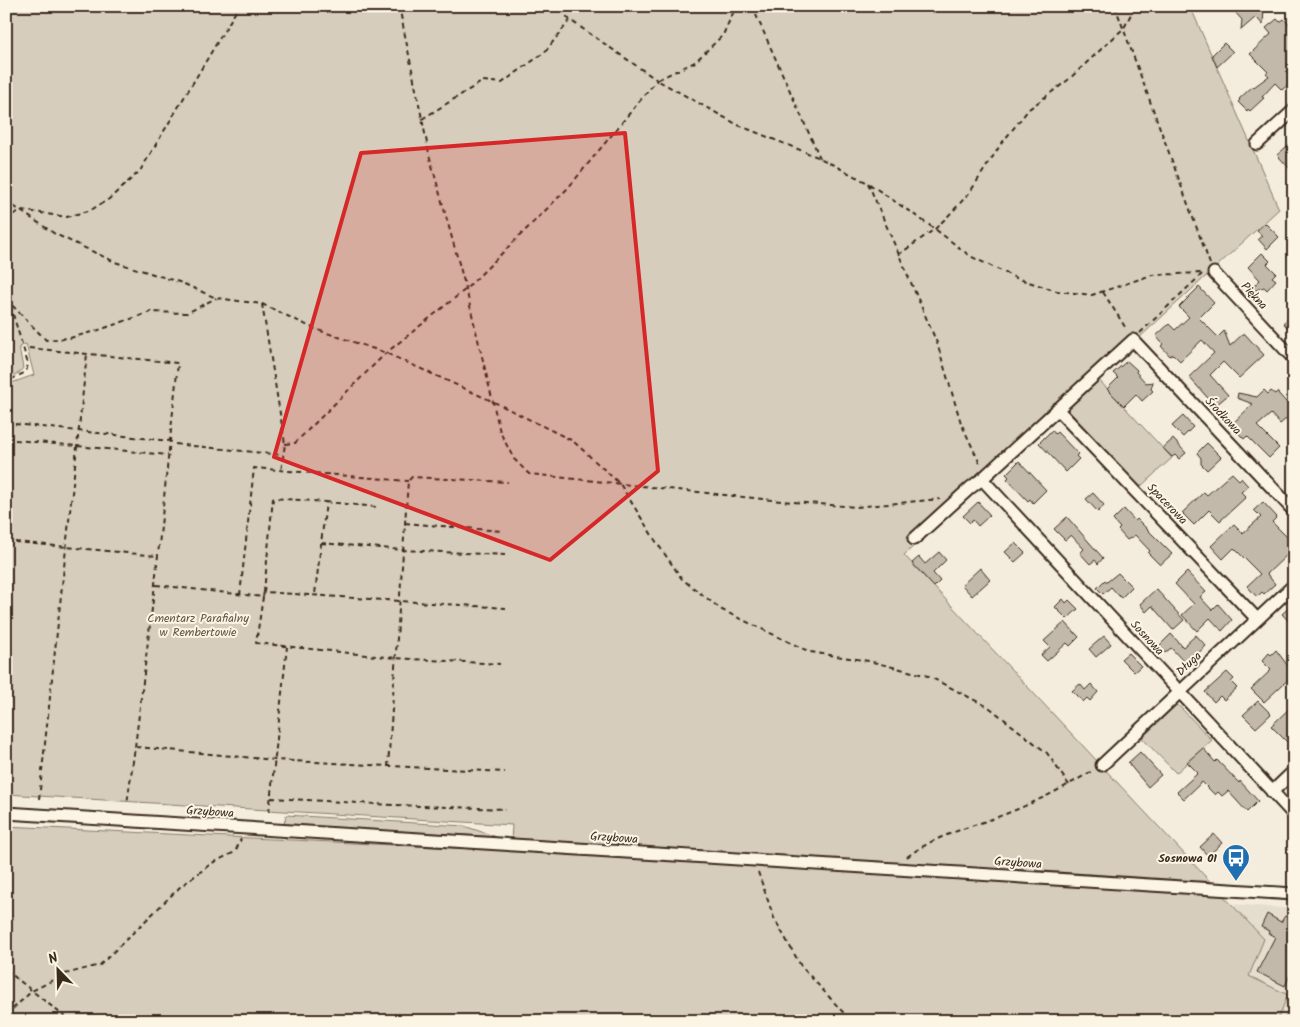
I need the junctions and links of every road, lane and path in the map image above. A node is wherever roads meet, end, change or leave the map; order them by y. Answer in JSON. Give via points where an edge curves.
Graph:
{"nodes":[{"id":1,"x":239,"y":6,"type":"edge"},
{"id":2,"x":399,"y":6,"type":"edge"},
{"id":3,"x":557,"y":6,"type":"edge"},
{"id":4,"x":739,"y":6,"type":"edge"},
{"id":5,"x":752,"y":6,"type":"edge"},
{"id":6,"x":1115,"y":6,"type":"edge"},
{"id":7,"x":1135,"y":6,"type":"edge"},
{"id":8,"x":570,"y":20,"type":"junction"},
{"id":9,"x":1124,"y":28,"type":"junction"},
{"id":10,"x":657,"y":80,"type":"junction"},
{"id":11,"x":1294,"y":110,"type":"edge"},
{"id":12,"x":422,"y":119,"type":"junction"},
{"id":13,"x":1258,"y":144,"type":"dead end"},
{"id":14,"x":820,"y":158,"type":"junction"},
{"id":15,"x":868,"y":183,"type":"junction"},
{"id":16,"x":6,"y":201,"type":"edge"},
{"id":17,"x":21,"y":210,"type":"junction"},
{"id":18,"x":6,"y":219,"type":"edge"},
{"id":19,"x":935,"y":229,"type":"junction"},
{"id":20,"x":898,"y":255,"type":"junction"},
{"id":21,"x":1214,"y":273,"type":"joint"},
{"id":22,"x":6,"y":288,"type":"edge"},
{"id":23,"x":466,"y":289,"type":"junction"},
{"id":24,"x":1102,"y":291,"type":"junction"},
{"id":25,"x":216,"y":298,"type":"junction"},
{"id":26,"x":7,"y":300,"type":"edge"},
{"id":27,"x":262,"y":304,"type":"junction"},
{"id":28,"x":1133,"y":340,"type":"junction"},
{"id":29,"x":29,"y":348,"type":"dead end"},
{"id":30,"x":386,"y":353,"type":"junction"},
{"id":31,"x":87,"y":354,"type":"junction"},
{"id":32,"x":1294,"y":359,"type":"edge"},
{"id":33,"x":6,"y":382,"type":"edge"},
{"id":34,"x":494,"y":402,"type":"junction"},
{"id":35,"x":1057,"y":409,"type":"junction"},
{"id":36,"x":6,"y":423,"type":"edge"},
{"id":37,"x":78,"y":430,"type":"junction"},
{"id":38,"x":6,"y":439,"type":"edge"},
{"id":39,"x":170,"y":441,"type":"junction"},
{"id":40,"x":285,"y":444,"type":"junction"},
{"id":41,"x":76,"y":447,"type":"junction"},
{"id":42,"x":168,"y":455,"type":"junction"},
{"id":43,"x":283,"y":455,"type":"junction"},
{"id":44,"x":281,"y":471,"type":"junction"},
{"id":45,"x":982,"y":479,"type":"junction"},
{"id":46,"x":408,"y":481,"type":"junction"},
{"id":47,"x":508,"y":482,"type":"dead end"},
{"id":48,"x":620,"y":484,"type":"junction"},
{"id":49,"x":941,"y":499,"type":"dead end"},
{"id":50,"x":326,"y":502,"type":"junction"},
{"id":51,"x":377,"y":507,"type":"dead end"},
{"id":52,"x":1294,"y":512,"type":"edge"},
{"id":53,"x":405,"y":524,"type":"junction"},
{"id":54,"x":502,"y":531,"type":"dead end"},
{"id":55,"x":914,"y":539,"type":"dead end"},
{"id":56,"x":6,"y":541,"type":"edge"},
{"id":57,"x":321,"y":543,"type":"junction"},
{"id":58,"x":67,"y":548,"type":"junction"},
{"id":59,"x":403,"y":550,"type":"junction"},
{"id":60,"x":158,"y":556,"type":"junction"},
{"id":61,"x":505,"y":556,"type":"dead end"},
{"id":62,"x":155,"y":584,"type":"junction"},
{"id":63,"x":1294,"y":585,"type":"edge"},
{"id":64,"x":264,"y":592,"type":"junction"},
{"id":65,"x":240,"y":595,"type":"junction"},
{"id":66,"x":315,"y":595,"type":"junction"},
{"id":67,"x":263,"y":597,"type":"junction"},
{"id":68,"x":400,"y":600,"type":"junction"},
{"id":69,"x":506,"y":608,"type":"dead end"},
{"id":70,"x":1257,"y":619,"type":"junction"},
{"id":71,"x":287,"y":647,"type":"junction"},
{"id":72,"x":395,"y":658,"type":"junction"},
{"id":73,"x":500,"y":664,"type":"dead end"},
{"id":74,"x":1179,"y":692,"type":"junction"},
{"id":75,"x":136,"y":748,"type":"junction"},
{"id":76,"x":275,"y":760,"type":"junction"},
{"id":77,"x":1102,"y":764,"type":"joint"},
{"id":78,"x":388,"y":767,"type":"junction"},
{"id":79,"x":1294,"y":771,"type":"edge"},
{"id":80,"x":505,"y":772,"type":"dead end"},
{"id":81,"x":1069,"y":785,"type":"junction"},
{"id":82,"x":1272,"y":792,"type":"junction"},
{"id":83,"x":271,"y":798,"type":"junction"},
{"id":84,"x":39,"y":799,"type":"dead end"},
{"id":85,"x":127,"y":804,"type":"dead end"},
{"id":86,"x":506,"y":808,"type":"dead end"},
{"id":87,"x":269,"y":812,"type":"dead end"},
{"id":88,"x":6,"y":813,"type":"edge"},
{"id":89,"x":1294,"y":815,"type":"edge"},
{"id":90,"x":247,"y":828,"type":"junction"},
{"id":91,"x":907,"y":857,"type":"dead end"},
{"id":92,"x":754,"y":861,"type":"junction"},
{"id":93,"x":1294,"y":894,"type":"edge"},
{"id":94,"x":6,"y":970,"type":"edge"},
{"id":95,"x":32,"y":991,"type":"junction"},
{"id":96,"x":6,"y":1016,"type":"edge"},
{"id":97,"x":70,"y":1021,"type":"edge"},
{"id":98,"x":851,"y":1021,"type":"edge"}],
"edges":[{"from":1,"to":17,"type":"path","via":[[140,172],[91,210],[67,217]]},
{"from":2,"to":12,"type":"path"},
{"from":3,"to":8,"type":"path"},
{"from":4,"to":10,"type":"path","via":[[723,35],[695,62]]},
{"from":5,"to":14,"type":"path"},
{"from":6,"to":9,"type":"path"},
{"from":7,"to":9,"type":"path"},
{"from":8,"to":10,"type":"path"},
{"from":8,"to":12,"type":"path","via":[[545,52],[502,83],[483,81]]},
{"from":9,"to":19,"type":"path","via":[[1068,80],[1029,108],[970,192]]},
{"from":9,"to":21,"type":"path"},
{"from":10,"to":14,"type":"path","via":[[738,125]]},
{"from":10,"to":23,"type":"path","via":[[568,188]]},
{"from":11,"to":13,"type":"street"},
{"from":12,"to":23,"type":"path"},
{"from":14,"to":15,"type":"path"},
{"from":15,"to":19,"type":"path"},
{"from":15,"to":20,"type":"path"},
{"from":16,"to":17,"type":"path"},
{"from":17,"to":18,"type":"path"},
{"from":17,"to":25,"type":"path","via":[[55,234],[114,262],[182,283]]},
{"from":19,"to":20,"type":"path"},
{"from":19,"to":24,"type":"path","via":[[970,256],[1016,278],[1057,291],[1092,295]]},
{"from":20,"to":45,"type":"path","via":[[937,343],[961,422],[982,470]]},
{"from":21,"to":32,"type":"street","name":"Piękna"},
{"from":22,"to":26,"type":"path"},
{"from":23,"to":30,"type":"path"},
{"from":23,"to":34,"type":"path"},
{"from":24,"to":28,"type":"path"},
{"from":24,"to":28,"type":"path","via":[[1152,274],[1204,272]]},
{"from":25,"to":26,"type":"path","via":[[187,313],[151,312],[70,338],[46,340]]},
{"from":25,"to":27,"type":"path"},
{"from":26,"to":33,"type":"path","via":[[28,364],[26,372]]},
{"from":27,"to":30,"type":"path","via":[[315,330]]},
{"from":27,"to":40,"type":"path"},
{"from":28,"to":35,"type":"street"},
{"from":28,"to":52,"type":"street","name":"Środkowa"},
{"from":29,"to":31,"type":"path"},
{"from":30,"to":34,"type":"path"},
{"from":30,"to":40,"type":"path","via":[[295,444]]},
{"from":31,"to":37,"type":"path"},
{"from":31,"to":39,"type":"path","via":[[178,362]]},
{"from":34,"to":48,"type":"path","via":[[573,441]]},
{"from":34,"to":48,"type":"path","via":[[500,432],[514,459],[529,474]]},
{"from":35,"to":45,"type":"street"},
{"from":35,"to":70,"type":"street","name":"Spacerowa"},
{"from":36,"to":37,"type":"path"},
{"from":37,"to":39,"type":"path"},
{"from":37,"to":41,"type":"path"},
{"from":38,"to":41,"type":"path"},
{"from":39,"to":42,"type":"path"},
{"from":39,"to":43,"type":"path"},
{"from":40,"to":43,"type":"path"},
{"from":41,"to":42,"type":"path"},
{"from":41,"to":58,"type":"path"},
{"from":42,"to":60,"type":"path"},
{"from":43,"to":44,"type":"path"},
{"from":44,"to":46,"type":"path"},
{"from":44,"to":65,"type":"path","via":[[254,468]]},
{"from":45,"to":55,"type":"street"},
{"from":45,"to":74,"type":"street","name":"Sosnowa"},
{"from":46,"to":47,"type":"path","via":[[412,477]]},
{"from":46,"to":53,"type":"path"},
{"from":48,"to":49,"type":"path","via":[[856,506]]},
{"from":48,"to":81,"type":"path","via":[[682,579],[722,610],[810,652],[869,661],[928,676],[990,708],[1047,753]]},
{"from":50,"to":51,"type":"path"},
{"from":50,"to":57,"type":"path"},
{"from":50,"to":64,"type":"path","via":[[273,498]]},
{"from":53,"to":54,"type":"path"},
{"from":53,"to":59,"type":"path"},
{"from":56,"to":58,"type":"path"},
{"from":57,"to":59,"type":"path"},
{"from":57,"to":66,"type":"path"},
{"from":58,"to":60,"type":"path"},
{"from":58,"to":84,"type":"path"},
{"from":59,"to":61,"type":"path"},
{"from":59,"to":68,"type":"path"},
{"from":60,"to":62,"type":"path"},
{"from":62,"to":65,"type":"path"},
{"from":62,"to":75,"type":"path"},
{"from":63,"to":70,"type":"street","name":"Długa"},
{"from":64,"to":66,"type":"path"},
{"from":64,"to":67,"type":"path"},
{"from":65,"to":67,"type":"path"},
{"from":66,"to":68,"type":"path"},
{"from":67,"to":71,"type":"path","via":[[256,643]]},
{"from":68,"to":69,"type":"path"},
{"from":68,"to":72,"type":"path"},
{"from":70,"to":74,"type":"street","name":"Długa"},
{"from":71,"to":72,"type":"path"},
{"from":71,"to":76,"type":"path"},
{"from":72,"to":73,"type":"path"},
{"from":72,"to":78,"type":"path"},
{"from":74,"to":77,"type":"street","name":"Długa"},
{"from":74,"to":82,"type":"street","name":"Sosnowa"},
{"from":75,"to":76,"type":"path"},
{"from":75,"to":85,"type":"path"},
{"from":76,"to":78,"type":"path"},
{"from":76,"to":83,"type":"path"},
{"from":77,"to":81,"type":"path"},
{"from":78,"to":80,"type":"path"},
{"from":79,"to":82,"type":"street"},
{"from":81,"to":91,"type":"path","via":[[1012,812],[921,846]]},
{"from":82,"to":89,"type":"street","name":"Sosnowa"},
{"from":83,"to":86,"type":"path"},
{"from":83,"to":87,"type":"path"},
{"from":88,"to":90,"type":"street","name":"Grzybowa"},
{"from":90,"to":92,"type":"street","name":"Grzybowa"},
{"from":90,"to":95,"type":"path","via":[[235,852],[212,863],[180,887],[100,965],[65,974]]},
{"from":92,"to":93,"type":"street","name":"Grzybowa"},
{"from":92,"to":98,"type":"path","via":[[774,918],[801,966]]},
{"from":94,"to":95,"type":"path"},
{"from":95,"to":96,"type":"path"},
{"from":95,"to":97,"type":"path"}]}
